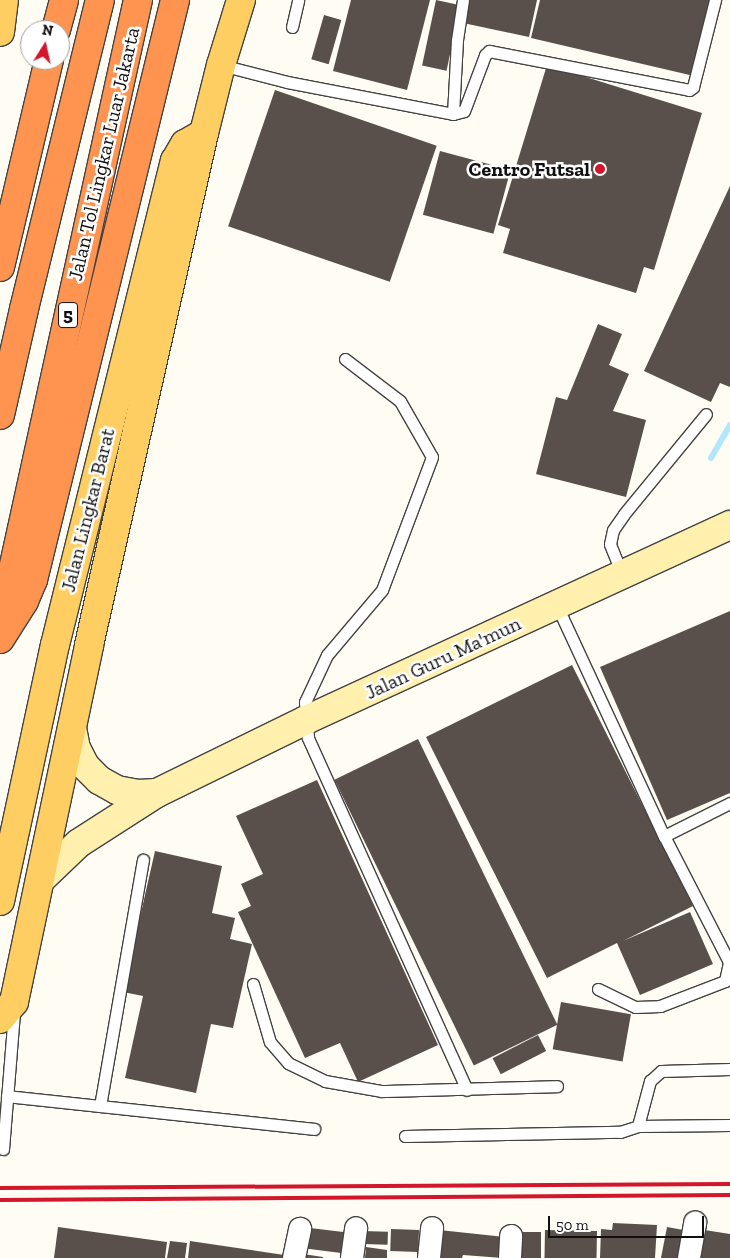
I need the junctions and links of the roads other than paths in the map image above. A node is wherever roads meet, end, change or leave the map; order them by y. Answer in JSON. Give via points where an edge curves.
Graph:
{"nodes":[{"id":1,"x":4,"y":0,"type":"edge"},
{"id":2,"x":64,"y":0,"type":"edge"},
{"id":3,"x":100,"y":0,"type":"edge"},
{"id":4,"x":138,"y":0,"type":"edge"},
{"id":5,"x":175,"y":0,"type":"edge"},
{"id":6,"x":241,"y":0,"type":"edge"},
{"id":7,"x":298,"y":0,"type":"edge"},
{"id":8,"x":463,"y":0,"type":"edge"},
{"id":9,"x":715,"y":0,"type":"edge"},
{"id":10,"x":59,"y":20,"type":"edge"},
{"id":11,"x":292,"y":26,"type":"dead end"},
{"id":12,"x":0,"y":32,"type":"edge"},
{"id":13,"x":234,"y":69,"type":"junction"},
{"id":14,"x":47,"y":70,"type":"edge"},
{"id":15,"x":453,"y":114,"type":"junction"},
{"id":16,"x":197,"y":137,"type":"junction"},
{"id":17,"x":0,"y":267,"type":"edge"},
{"id":18,"x":345,"y":359,"type":"dead end"},
{"id":19,"x":706,"y":414,"type":"dead end"},
{"id":20,"x":0,"y":415,"type":"edge"},
{"id":21,"x":730,"y":525,"type":"edge"},
{"id":22,"x":622,"y":574,"type":"junction"},
{"id":23,"x":557,"y":606,"type":"junction"},
{"id":24,"x":0,"y":630,"type":"edge"},
{"id":25,"x":0,"y":639,"type":"edge"},
{"id":26,"x":306,"y":720,"type":"junction"},
{"id":27,"x":72,"y":728,"type":"junction"},
{"id":28,"x":157,"y":793,"type":"junction"},
{"id":29,"x":730,"y":803,"type":"edge"},
{"id":30,"x":664,"y":836,"type":"junction"},
{"id":31,"x":144,"y":860,"type":"dead end"},
{"id":32,"x":41,"y":879,"type":"junction"},
{"id":33,"x":0,"y":902,"type":"edge"},
{"id":34,"x":253,"y":984,"type":"dead end"},
{"id":35,"x":598,"y":990,"type":"dead end"},
{"id":36,"x":7,"y":1010,"type":"edge"},
{"id":37,"x":730,"y":1069,"type":"edge"},
{"id":38,"x":557,"y":1086,"type":"dead end"},
{"id":39,"x":467,"y":1090,"type":"junction"},
{"id":40,"x":7,"y":1096,"type":"junction"},
{"id":41,"x":100,"y":1106,"type":"junction"},
{"id":42,"x":730,"y":1125,"type":"edge"},
{"id":43,"x":638,"y":1126,"type":"junction"},
{"id":44,"x":314,"y":1129,"type":"dead end"},
{"id":45,"x":406,"y":1136,"type":"dead end"},
{"id":46,"x":3,"y":1149,"type":"dead end"},
{"id":47,"x":696,"y":1223,"type":"dead end"},
{"id":48,"x":356,"y":1228,"type":"dead end"},
{"id":49,"x":432,"y":1228,"type":"dead end"},
{"id":50,"x":300,"y":1229,"type":"dead end"},
{"id":51,"x":294,"y":1258,"type":"edge"},
{"id":52,"x":352,"y":1258,"type":"edge"},
{"id":53,"x":429,"y":1258,"type":"edge"},
{"id":54,"x":688,"y":1258,"type":"edge"}],
"edges":[{"from":1,"to":12,"type":"main road"},
{"from":2,"to":10,"type":"highway"},
{"from":3,"to":20,"type":"highway","name":"Jalan Tol Lingkar Luar Jakarta"},
{"from":4,"to":24,"type":"highway","name":"Jalan Tol Lingkar Luar Jakarta","number":"5"},
{"from":5,"to":25,"type":"highway","via":[[33,580]]},
{"from":6,"to":13,"type":"main road","name":"Jalan Lingkar Barat"},
{"from":7,"to":11,"type":"lane"},
{"from":8,"to":15,"type":"lane"},
{"from":9,"to":15,"type":"lane","via":[[693,87],[689,90],[489,51],[485,54],[464,111]]},
{"from":13,"to":15,"type":"lane"},
{"from":13,"to":16,"type":"main road","name":"Jalan Lingkar Barat"},
{"from":14,"to":17,"type":"highway"},
{"from":16,"to":27,"type":"main road","name":"Jalan Lingkar Barat"},
{"from":16,"to":33,"type":"main road","name":"Jalan Lingkar Barat","via":[[185,144],[175,161],[170,180],[55,645]]},
{"from":18,"to":26,"type":"lane","via":[[400,401],[432,457],[382,590],[328,655],[305,702]]},
{"from":19,"to":22,"type":"lane","via":[[612,530],[610,544]]},
{"from":21,"to":22,"type":"street","name":"Jalan Guru Ma'mun"},
{"from":22,"to":23,"type":"street","name":"Jalan Guru Ma'mun"},
{"from":23,"to":26,"type":"street","name":"Jalan Guru Ma'mun"},
{"from":23,"to":30,"type":"lane"},
{"from":26,"to":28,"type":"street","name":"Jalan Guru Ma'mun"},
{"from":26,"to":39,"type":"lane","via":[[308,738]]},
{"from":27,"to":28,"type":"street","name":"Jalan Guru Ma'mun","via":[[76,748],[85,766],[99,780],[117,790]]},
{"from":27,"to":32,"type":"main road","name":"Jalan Lingkar Barat"},
{"from":28,"to":32,"type":"street","name":"Jalan Guru Ma'mun","via":[[79,843]]},
{"from":29,"to":30,"type":"lane"},
{"from":30,"to":35,"type":"lane","via":[[729,962],[725,981],[660,1006],[635,1007]]},
{"from":31,"to":41,"type":"lane"},
{"from":32,"to":36,"type":"main road","name":"Jalan Lingkar Barat"},
{"from":34,"to":39,"type":"lane","via":[[270,1042],[288,1063],[325,1081],[382,1091]]},
{"from":36,"to":40,"type":"lane"},
{"from":37,"to":43,"type":"lane","via":[[661,1070],[654,1074]]},
{"from":38,"to":39,"type":"lane"},
{"from":40,"to":41,"type":"lane"},
{"from":40,"to":46,"type":"lane"},
{"from":41,"to":44,"type":"lane"},
{"from":42,"to":43,"type":"lane"},
{"from":43,"to":45,"type":"lane","via":[[620,1132]]},
{"from":47,"to":54,"type":"street"},
{"from":48,"to":52,"type":"street"},
{"from":49,"to":53,"type":"street"},
{"from":50,"to":51,"type":"street"}]}
